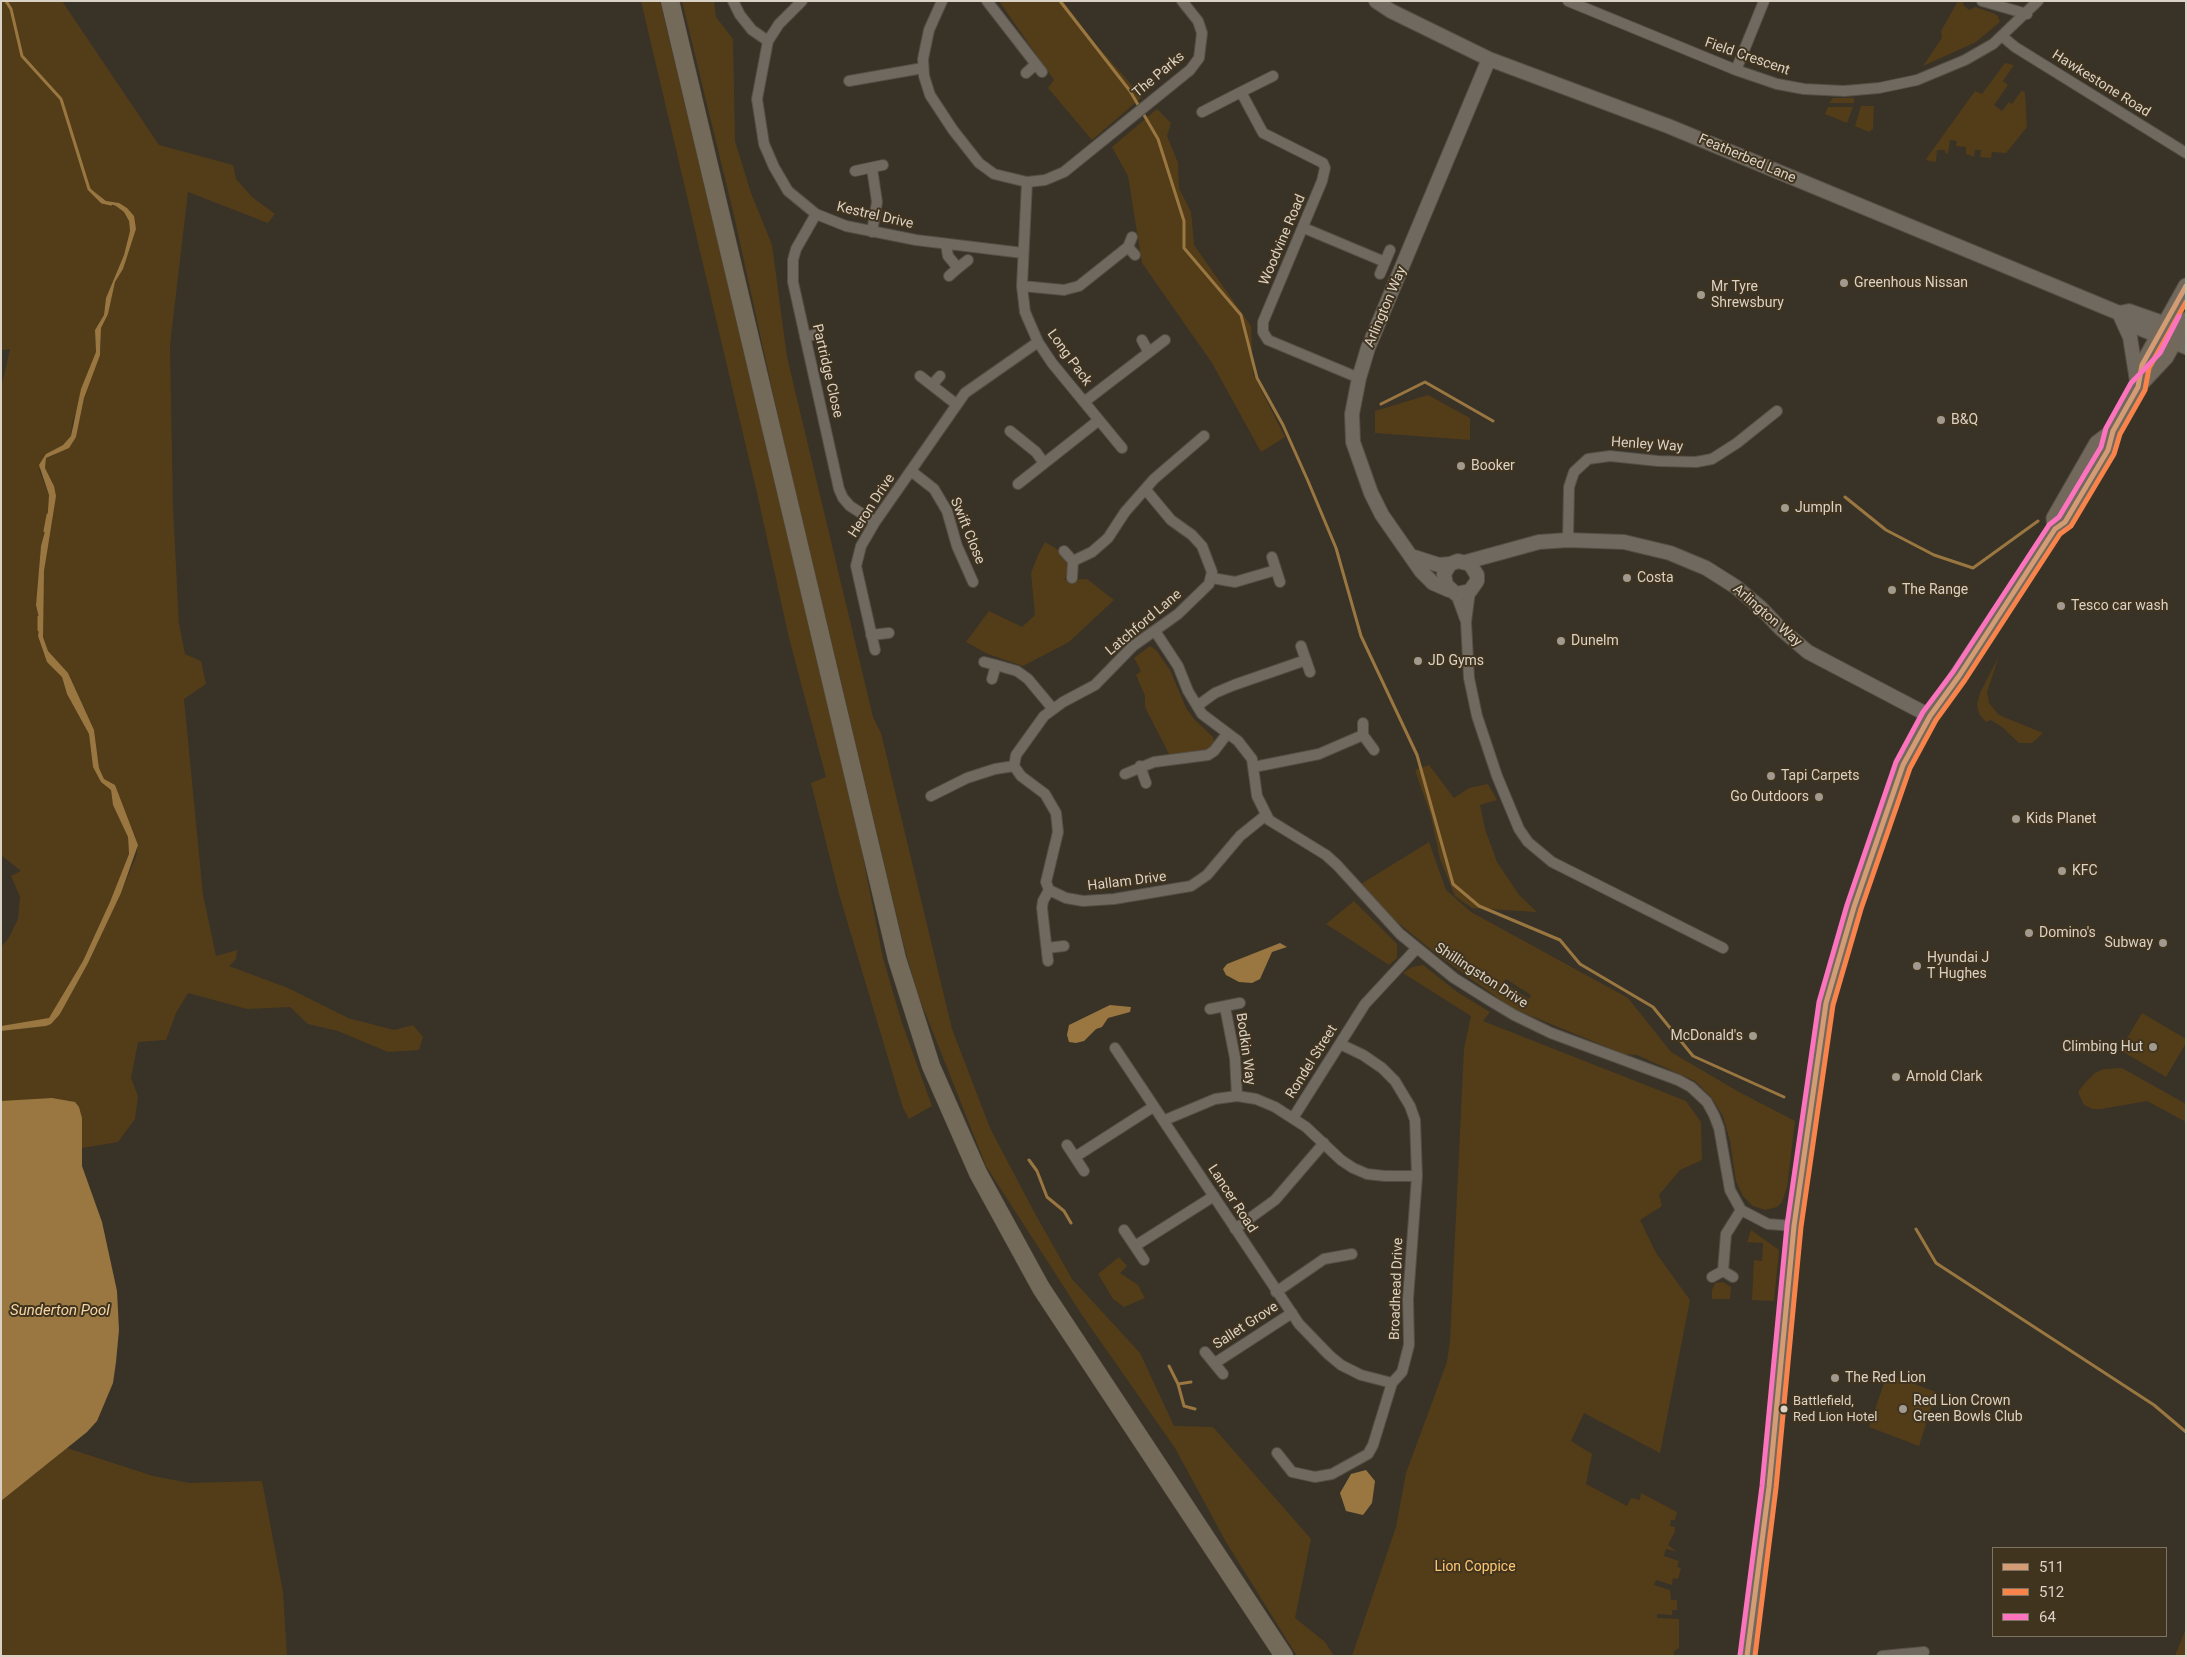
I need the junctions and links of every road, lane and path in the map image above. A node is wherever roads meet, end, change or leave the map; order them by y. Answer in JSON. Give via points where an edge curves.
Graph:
{"nodes":[{"id":1,"x":670,"y":1,"type":"edge"},
{"id":2,"x":732,"y":1,"type":"edge"},
{"id":3,"x":802,"y":1,"type":"edge"},
{"id":4,"x":942,"y":1,"type":"edge"},
{"id":5,"x":987,"y":1,"type":"edge"},
{"id":6,"x":1182,"y":1,"type":"edge"},
{"id":7,"x":1376,"y":1,"type":"edge"},
{"id":8,"x":1568,"y":1,"type":"edge"},
{"id":9,"x":1764,"y":1,"type":"edge"},
{"id":10,"x":1982,"y":1,"type":"edge"},
{"id":11,"x":2038,"y":1,"type":"edge"},
{"id":12,"x":2005,"y":9,"type":"junction"},
{"id":13,"x":2027,"y":14,"type":"junction"},
{"id":14,"x":2006,"y":34,"type":"junction"},
{"id":15,"x":768,"y":41,"type":"junction"},
{"id":16,"x":1489,"y":58,"type":"junction"},
{"id":17,"x":923,"y":68,"type":"junction"},
{"id":18,"x":1736,"y":70,"type":"junction"},
{"id":19,"x":1026,"y":73,"type":"dead end"},
{"id":20,"x":1273,"y":76,"type":"dead end"},
{"id":21,"x":849,"y":81,"type":"dead end"},
{"id":22,"x":1241,"y":92,"type":"junction"},
{"id":23,"x":1202,"y":112,"type":"dead end"},
{"id":24,"x":2186,"y":153,"type":"edge"},
{"id":25,"x":883,"y":165,"type":"dead end"},
{"id":26,"x":872,"y":168,"type":"junction"},
{"id":27,"x":855,"y":171,"type":"dead end"},
{"id":28,"x":1027,"y":182,"type":"junction"},
{"id":29,"x":816,"y":214,"type":"junction"},
{"id":30,"x":1304,"y":228,"type":"junction"},
{"id":31,"x":872,"y":232,"type":"junction"},
{"id":32,"x":946,"y":244,"type":"junction"},
{"id":33,"x":1390,"y":250,"type":"dead end"},
{"id":34,"x":1023,"y":253,"type":"junction"},
{"id":35,"x":1135,"y":255,"type":"dead end"},
{"id":36,"x":968,"y":260,"type":"dead end"},
{"id":37,"x":1385,"y":262,"type":"junction"},
{"id":38,"x":958,"y":268,"type":"junction"},
{"id":39,"x":1380,"y":274,"type":"dead end"},
{"id":40,"x":948,"y":276,"type":"dead end"},
{"id":41,"x":1022,"y":286,"type":"junction"},
{"id":42,"x":2186,"y":286,"type":"edge"},
{"id":43,"x":2122,"y":317,"type":"junction"},
{"id":44,"x":2161,"y":329,"type":"junction"},
{"id":45,"x":817,"y":334,"type":"dead end"},
{"id":46,"x":2183,"y":334,"type":"edge"},
{"id":47,"x":805,"y":337,"type":"junction"},
{"id":48,"x":1142,"y":340,"type":"dead end"},
{"id":49,"x":1165,"y":340,"type":"dead end"},
{"id":50,"x":1038,"y":342,"type":"junction"},
{"id":51,"x":1148,"y":351,"type":"junction"},
{"id":52,"x":920,"y":376,"type":"dead end"},
{"id":53,"x":940,"y":376,"type":"dead end"},
{"id":54,"x":1358,"y":378,"type":"junction"},
{"id":55,"x":932,"y":385,"type":"junction"},
{"id":56,"x":2138,"y":387,"type":"junction"},
{"id":57,"x":1084,"y":402,"type":"junction"},
{"id":58,"x":956,"y":404,"type":"junction"},
{"id":59,"x":1777,"y":411,"type":"dead end"},
{"id":60,"x":1099,"y":420,"type":"junction"},
{"id":61,"x":1010,"y":431,"type":"dead end"},
{"id":62,"x":1204,"y":436,"type":"dead end"},
{"id":63,"x":1122,"y":448,"type":"dead end"},
{"id":64,"x":1044,"y":463,"type":"junction"},
{"id":65,"x":911,"y":471,"type":"junction"},
{"id":66,"x":1018,"y":484,"type":"dead end"},
{"id":67,"x":1146,"y":490,"type":"junction"},
{"id":68,"x":875,"y":522,"type":"junction"},
{"id":69,"x":1568,"y":540,"type":"junction"},
{"id":70,"x":1064,"y":551,"type":"dead end"},
{"id":71,"x":1507,"y":551,"type":"junction"},
{"id":72,"x":1411,"y":556,"type":"junction"},
{"id":73,"x":1272,"y":557,"type":"dead end"},
{"id":74,"x":1073,"y":561,"type":"junction"},
{"id":75,"x":1466,"y":562,"type":"junction"},
{"id":76,"x":1450,"y":564,"type":"junction"},
{"id":77,"x":1276,"y":570,"type":"junction"},
{"id":78,"x":1477,"y":576,"type":"junction"},
{"id":79,"x":1072,"y":578,"type":"dead end"},
{"id":80,"x":1212,"y":578,"type":"junction"},
{"id":81,"x":973,"y":582,"type":"dead end"},
{"id":82,"x":1280,"y":582,"type":"dead end"},
{"id":83,"x":1459,"y":592,"type":"junction"},
{"id":84,"x":1155,"y":632,"type":"junction"},
{"id":85,"x":888,"y":633,"type":"dead end"},
{"id":86,"x":871,"y":635,"type":"junction"},
{"id":87,"x":1301,"y":646,"type":"dead end"},
{"id":88,"x":875,"y":650,"type":"dead end"},
{"id":89,"x":1306,"y":660,"type":"junction"},
{"id":90,"x":984,"y":662,"type":"dead end"},
{"id":91,"x":996,"y":665,"type":"junction"},
{"id":92,"x":1310,"y":672,"type":"dead end"},
{"id":93,"x":992,"y":679,"type":"dead end"},
{"id":94,"x":1197,"y":706,"type":"junction"},
{"id":95,"x":1053,"y":709,"type":"junction"},
{"id":96,"x":1930,"y":716,"type":"junction"},
{"id":97,"x":1363,"y":724,"type":"dead end"},
{"id":98,"x":1227,"y":734,"type":"junction"},
{"id":99,"x":1363,"y":735,"type":"junction"},
{"id":100,"x":1374,"y":750,"type":"dead end"},
{"id":101,"x":1014,"y":766,"type":"junction"},
{"id":102,"x":1140,"y":766,"type":"junction"},
{"id":103,"x":1254,"y":767,"type":"junction"},
{"id":104,"x":1126,"y":774,"type":"dead end"},
{"id":105,"x":1146,"y":783,"type":"dead end"},
{"id":106,"x":931,"y":796,"type":"dead end"},
{"id":107,"x":1266,"y":815,"type":"junction"},
{"id":108,"x":1049,"y":890,"type":"junction"},
{"id":109,"x":1064,"y":946,"type":"dead end"},
{"id":110,"x":1047,"y":948,"type":"junction"},
{"id":111,"x":1417,"y":948,"type":"junction"},
{"id":112,"x":1723,"y":948,"type":"dead end"},
{"id":113,"x":1048,"y":961,"type":"dead end"},
{"id":114,"x":1240,"y":1003,"type":"dead end"},
{"id":115,"x":1225,"y":1006,"type":"junction"},
{"id":116,"x":1210,"y":1010,"type":"dead end"},
{"id":117,"x":1340,"y":1044,"type":"junction"},
{"id":118,"x":1115,"y":1048,"type":"dead end"},
{"id":119,"x":1237,"y":1096,"type":"junction"},
{"id":120,"x":1153,"y":1107,"type":"junction"},
{"id":121,"x":1293,"y":1118,"type":"junction"},
{"id":122,"x":1165,"y":1120,"type":"junction"},
{"id":123,"x":1324,"y":1143,"type":"junction"},
{"id":124,"x":1067,"y":1145,"type":"dead end"},
{"id":125,"x":1075,"y":1157,"type":"junction"},
{"id":126,"x":1084,"y":1171,"type":"dead end"},
{"id":127,"x":1417,"y":1176,"type":"junction"},
{"id":128,"x":1214,"y":1196,"type":"junction"},
{"id":129,"x":1741,"y":1210,"type":"junction"},
{"id":130,"x":1794,"y":1226,"type":"junction"},
{"id":131,"x":1235,"y":1229,"type":"junction"},
{"id":132,"x":1124,"y":1230,"type":"dead end"},
{"id":133,"x":1135,"y":1246,"type":"junction"},
{"id":134,"x":1352,"y":1254,"type":"dead end"},
{"id":135,"x":1144,"y":1260,"type":"dead end"},
{"id":136,"x":1723,"y":1271,"type":"junction"},
{"id":137,"x":1712,"y":1277,"type":"dead end"},
{"id":138,"x":1733,"y":1277,"type":"dead end"},
{"id":139,"x":1276,"y":1292,"type":"junction"},
{"id":140,"x":1292,"y":1312,"type":"junction"},
{"id":141,"x":1206,"y":1352,"type":"dead end"},
{"id":142,"x":1215,"y":1363,"type":"junction"},
{"id":143,"x":1222,"y":1374,"type":"dead end"},
{"id":144,"x":1392,"y":1383,"type":"junction"},
{"id":145,"x":1277,"y":1453,"type":"dead end"},
{"id":146,"x":1924,"y":1652,"type":"dead end"},
{"id":147,"x":1284,"y":1656,"type":"edge"},
{"id":148,"x":1747,"y":1656,"type":"edge"},
{"id":149,"x":1882,"y":1656,"type":"edge"}],
"edges":[{"from":1,"to":147,"type":"highway","via":[[896,959],[931,1066],[978,1174],[1041,1288]]},
{"from":2,"to":15,"type":"street","via":[[752,30]]},
{"from":3,"to":15,"type":"street","name":"Kestrel Drive","via":[[779,24]]},
{"from":4,"to":17,"type":"street","via":[[929,30]]},
{"from":5,"to":19,"type":"street","via":[[1039,68]]},
{"from":6,"to":28,"type":"street","name":"The Parks","via":[[1198,21],[1202,33],[1199,58],[1190,70],[1064,172],[1045,180]]},
{"from":7,"to":16,"type":"street","name":"Featherbed Lane"},
{"from":8,"to":18,"type":"street","name":"Field Crescent"},
{"from":9,"to":18,"type":"street"},
{"from":10,"to":12,"type":"street"},
{"from":11,"to":13,"type":"street","name":"Field Crescent"},
{"from":12,"to":13,"type":"street"},
{"from":12,"to":14,"type":"street"},
{"from":13,"to":14,"type":"street","name":"Field Crescent"},
{"from":14,"to":18,"type":"street","name":"Field Crescent","via":[[1943,70],[1917,80],[1879,88],[1844,91],[1804,89]]},
{"from":14,"to":24,"type":"street","name":"Hawkestone Road","via":[[2016,47]]},
{"from":15,"to":29,"type":"street","name":"Kestrel Drive","via":[[757,99],[764,144],[788,191]]},
{"from":16,"to":43,"type":"street","name":"Featherbed Lane","via":[[1640,115]]},
{"from":16,"to":54,"type":"street","name":"Arlington Way"},
{"from":17,"to":21,"type":"street","via":[[863,74]]},
{"from":17,"to":28,"type":"street","via":[[930,95],[979,163],[994,174]]},
{"from":20,"to":22,"type":"street"},
{"from":22,"to":23,"type":"street"},
{"from":22,"to":30,"type":"street","name":"Woodvine Road","via":[[1263,133],[1323,163],[1322,181]]},
{"from":25,"to":26,"type":"street"},
{"from":26,"to":27,"type":"street"},
{"from":26,"to":31,"type":"street","via":[[878,202]]},
{"from":28,"to":34,"type":"street","name":"Long Pack"},
{"from":29,"to":31,"type":"street","name":"Kestrel Drive"},
{"from":29,"to":47,"type":"street","name":"Partridge Close","via":[[793,260],[793,282]]},
{"from":30,"to":37,"type":"street"},
{"from":30,"to":54,"type":"street","name":"Woodvine Road","via":[[1263,322],[1263,332],[1268,340]]},
{"from":31,"to":32,"type":"street","name":"Kestrel Drive"},
{"from":32,"to":34,"type":"street","name":"Kestrel Drive"},
{"from":32,"to":38,"type":"street","via":[[948,256]]},
{"from":33,"to":37,"type":"street"},
{"from":34,"to":41,"type":"street","name":"Long Pack"},
{"from":35,"to":41,"type":"street","via":[[1130,242],[1079,286],[1064,290]]},
{"from":36,"to":38,"type":"street"},
{"from":37,"to":39,"type":"street"},
{"from":38,"to":40,"type":"street"},
{"from":41,"to":50,"type":"street","name":"Long Pack","via":[[1025,312]]},
{"from":42,"to":44,"type":"main road"},
{"from":43,"to":44,"type":"street","name":"Featherbed Lane"},
{"from":43,"to":56,"type":"street","via":[[2132,343]]},
{"from":44,"to":46,"type":"street","name":"Featherbed Lane"},
{"from":44,"to":56,"type":"main road","via":[[2142,365]]},
{"from":45,"to":47,"type":"street"},
{"from":46,"to":56,"type":"main road"},
{"from":47,"to":68,"type":"street","name":"Partridge Close","via":[[839,489],[850,506]]},
{"from":48,"to":51,"type":"street"},
{"from":49,"to":51,"type":"street"},
{"from":50,"to":57,"type":"street","name":"Long Pack"},
{"from":50,"to":58,"type":"street","name":"Heron Drive","via":[[977,383]]},
{"from":51,"to":57,"type":"street"},
{"from":52,"to":55,"type":"street"},
{"from":53,"to":55,"type":"street"},
{"from":54,"to":72,"type":"street","name":"Arlington Way","via":[[1352,414],[1353,442],[1371,494],[1394,535]]},
{"from":55,"to":58,"type":"street"},
{"from":56,"to":96,"type":"main road","via":[[2113,431],[2108,450],[2065,522],[2055,529]]},
{"from":57,"to":60,"type":"street","name":"Long Pack"},
{"from":58,"to":65,"type":"street","name":"Heron Drive"},
{"from":59,"to":69,"type":"street","name":"Henley Way","via":[[1712,459],[1658,461],[1610,456],[1588,459],[1574,472],[1569,487]]},
{"from":60,"to":63,"type":"street","name":"Long Pack"},
{"from":60,"to":64,"type":"street"},
{"from":61,"to":64,"type":"street","via":[[1036,452]]},
{"from":62,"to":67,"type":"street","via":[[1154,479]]},
{"from":64,"to":66,"type":"street"},
{"from":65,"to":68,"type":"street","name":"Heron Drive"},
{"from":65,"to":81,"type":"street","name":"Swift Close","via":[[934,489],[947,511],[956,546]]},
{"from":67,"to":74,"type":"street","via":[[1125,512],[1108,538],[1092,552]]},
{"from":67,"to":80,"type":"street","via":[[1171,520],[1202,546]]},
{"from":68,"to":86,"type":"street","name":"Heron Drive","via":[[861,546],[856,566]]},
{"from":69,"to":71,"type":"street","name":"Arlington Way","via":[[1539,542]]},
{"from":69,"to":96,"type":"street","name":"Arlington Way","via":[[1624,542],[1670,553],[1706,568],[1736,587],[1808,652]]},
{"from":70,"to":74,"type":"street"},
{"from":71,"to":75,"type":"street","name":"Arlington Way"},
{"from":71,"to":78,"type":"street","name":"Arlington Way"},
{"from":72,"to":76,"type":"street","name":"Arlington Way","via":[[1439,565]]},
{"from":72,"to":83,"type":"street","name":"Arlington Way","via":[[1433,583]]},
{"from":73,"to":77,"type":"street"},
{"from":74,"to":79,"type":"street"},
{"from":75,"to":76,"type":"street","name":"Arlington Way"},
{"from":75,"to":78,"type":"street","via":[[1474,567]]},
{"from":76,"to":83,"type":"street","name":"Arlington Way","via":[[1444,580]]},
{"from":77,"to":80,"type":"street","via":[[1235,582]]},
{"from":77,"to":82,"type":"street"},
{"from":78,"to":83,"type":"street","name":"Arlington Way","via":[[1474,587]]},
{"from":80,"to":84,"type":"street","name":"Latchford Lane","via":[[1178,614]]},
{"from":83,"to":112,"type":"street","name":"Arlington Way","via":[[1466,622],[1469,678],[1477,716],[1514,819],[1528,842],[1552,862]]},
{"from":84,"to":94,"type":"street","name":"Shillingston Drive","via":[[1178,666]]},
{"from":84,"to":95,"type":"street","name":"Latchford Lane","via":[[1127,651],[1095,685]]},
{"from":85,"to":86,"type":"street"},
{"from":86,"to":88,"type":"street","name":"Heron Drive"},
{"from":87,"to":89,"type":"street"},
{"from":89,"to":92,"type":"street"},
{"from":89,"to":94,"type":"street","via":[[1215,693]]},
{"from":90,"to":91,"type":"street"},
{"from":91,"to":93,"type":"street"},
{"from":91,"to":95,"type":"street","via":[[1017,671],[1028,679]]},
{"from":94,"to":98,"type":"street","name":"Shillingston Drive","via":[[1208,721]]},
{"from":95,"to":101,"type":"street","name":"Latchford Lane","via":[[1036,726],[1016,756]]},
{"from":96,"to":130,"type":"main road","via":[[1903,765],[1854,907],[1826,1003]]},
{"from":97,"to":99,"type":"street"},
{"from":98,"to":102,"type":"street","via":[[1208,755],[1173,758]]},
{"from":98,"to":103,"type":"street","name":"Shillingston Drive","via":[[1247,751]]},
{"from":99,"to":100,"type":"street"},
{"from":99,"to":103,"type":"street","via":[[1319,754]]},
{"from":101,"to":106,"type":"street","via":[[967,778]]},
{"from":101,"to":108,"type":"street","via":[[1020,776],[1045,794],[1056,813],[1058,832],[1046,882]]},
{"from":102,"to":104,"type":"street"},
{"from":102,"to":105,"type":"street"},
{"from":103,"to":107,"type":"street","name":"Shillingston Drive","via":[[1256,796]]},
{"from":107,"to":108,"type":"street","name":"Hallam Drive","via":[[1240,836],[1207,875],[1191,886],[1083,901]]},
{"from":107,"to":111,"type":"street","name":"Shillingston Drive","via":[[1337,864],[1376,910]]},
{"from":108,"to":110,"type":"street","via":[[1042,908]]},
{"from":109,"to":110,"type":"street"},
{"from":110,"to":113,"type":"street"},
{"from":111,"to":117,"type":"street","name":"Rondel Street","via":[[1371,997]]},
{"from":111,"to":129,"type":"street","name":"Shillingston Drive","via":[[1454,978],[1514,1015],[1691,1087],[1707,1102],[1714,1115],[1730,1190]]},
{"from":114,"to":115,"type":"street"},
{"from":115,"to":116,"type":"street"},
{"from":115,"to":119,"type":"street","name":"Bodkin Way","via":[[1235,1058]]},
{"from":117,"to":121,"type":"street","name":"Rondel Street"},
{"from":117,"to":127,"type":"street","name":"Broadhead Drive","via":[[1382,1068],[1404,1093],[1415,1120]]},
{"from":118,"to":120,"type":"street"},
{"from":119,"to":121,"type":"street","name":"Rondel Street","via":[[1256,1099]]},
{"from":119,"to":122,"type":"street","name":"Rondel Street","via":[[1215,1099]]},
{"from":120,"to":122,"type":"street"},
{"from":120,"to":125,"type":"street"},
{"from":121,"to":123,"type":"street"},
{"from":122,"to":128,"type":"street","name":"Lancer Road"},
{"from":123,"to":127,"type":"street","via":[[1341,1160],[1367,1174]]},
{"from":123,"to":131,"type":"street","via":[[1275,1200]]},
{"from":124,"to":125,"type":"street"},
{"from":125,"to":126,"type":"street"},
{"from":127,"to":144,"type":"street","name":"Broadhead Drive","via":[[1408,1299],[1409,1345],[1402,1372]]},
{"from":128,"to":131,"type":"street","name":"Lancer Road"},
{"from":128,"to":133,"type":"street"},
{"from":129,"to":130,"type":"street","via":[[1759,1221]]},
{"from":129,"to":136,"type":"street","via":[[1726,1234]]},
{"from":130,"to":148,"type":"main road","via":[[1769,1487]]},
{"from":131,"to":139,"type":"street","name":"Lancer Road"},
{"from":132,"to":133,"type":"street"},
{"from":133,"to":135,"type":"street"},
{"from":134,"to":139,"type":"street","via":[[1324,1259]]},
{"from":136,"to":137,"type":"street"},
{"from":136,"to":138,"type":"street"},
{"from":139,"to":140,"type":"street","name":"Lancer Road"},
{"from":140,"to":142,"type":"street","name":"Sallet Grove"},
{"from":140,"to":144,"type":"street","name":"Lancer Road","via":[[1312,1339],[1341,1365],[1361,1376]]},
{"from":141,"to":142,"type":"street"},
{"from":142,"to":143,"type":"street"},
{"from":144,"to":145,"type":"street","name":"Broadhead Drive","via":[[1373,1445],[1360,1460],[1332,1474],[1306,1477],[1292,1472]]},
{"from":146,"to":149,"type":"street"}]}
